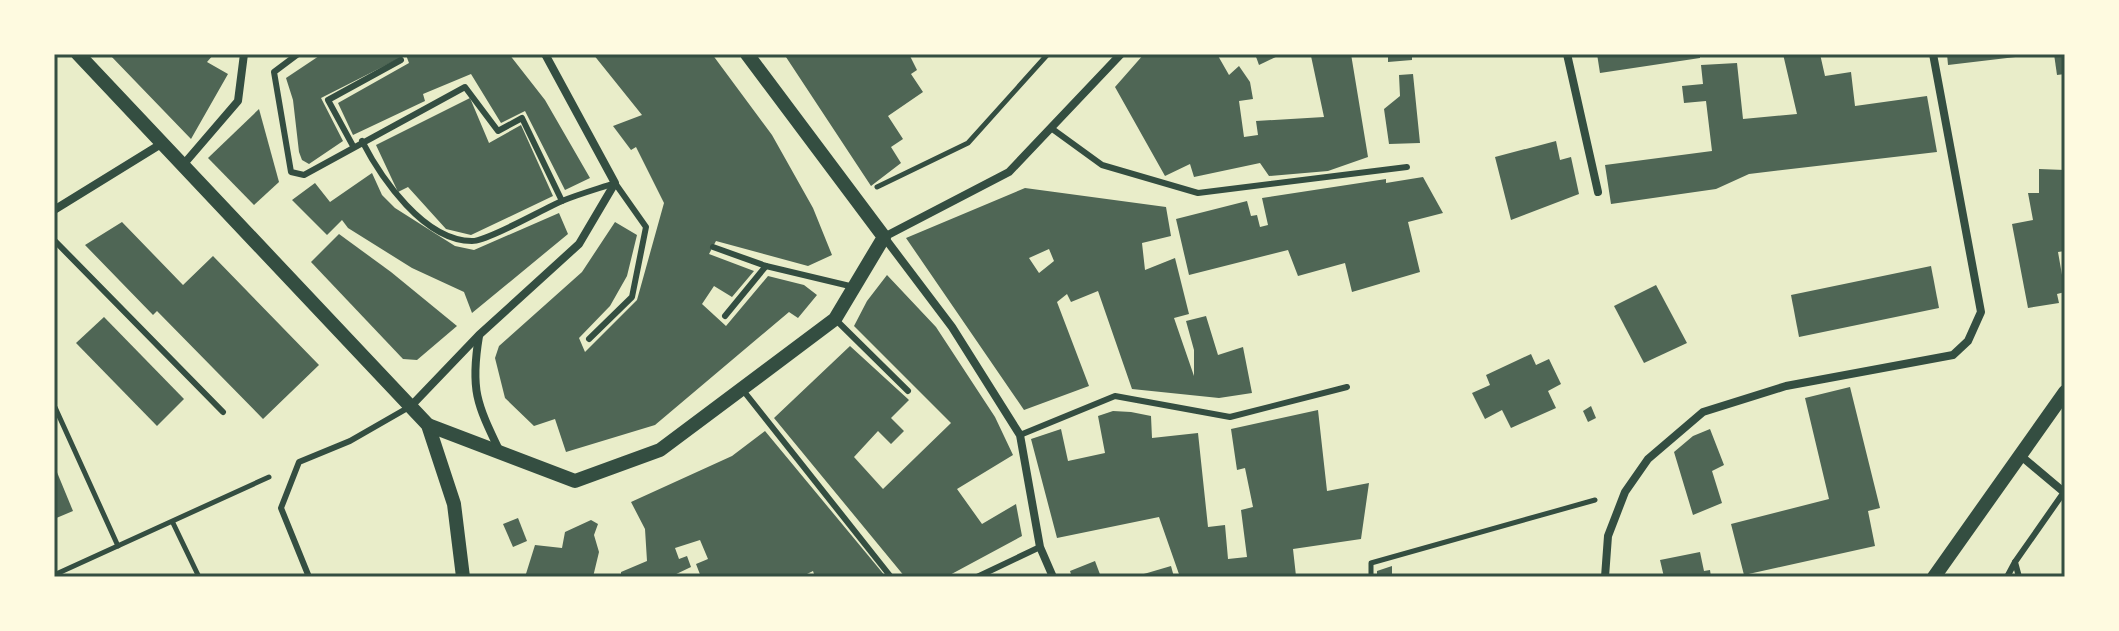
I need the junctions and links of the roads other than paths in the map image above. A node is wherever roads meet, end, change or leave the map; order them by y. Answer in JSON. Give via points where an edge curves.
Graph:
{"nodes":[{"id":1,"x":78,"y":54,"type":"edge"},
{"id":2,"x":244,"y":54,"type":"edge"},
{"id":3,"x":298,"y":54,"type":"edge"},
{"id":4,"x":545,"y":54,"type":"edge"},
{"id":5,"x":747,"y":54,"type":"edge"},
{"id":6,"x":1121,"y":54,"type":"edge"},
{"id":7,"x":1567,"y":54,"type":"edge"},
{"id":8,"x":1933,"y":54,"type":"edge"},
{"id":9,"x":401,"y":60,"type":"dead end"},
{"id":10,"x":1051,"y":128,"type":"junction"},
{"id":11,"x":362,"y":141,"type":"junction"},
{"id":12,"x":161,"y":144,"type":"junction"},
{"id":13,"x":353,"y":146,"type":"junction"},
{"id":14,"x":183,"y":165,"type":"junction"},
{"id":15,"x":1407,"y":167,"type":"dead end"},
{"id":16,"x":615,"y":183,"type":"junction"},
{"id":17,"x":1598,"y":192,"type":"dead end"},
{"id":18,"x":562,"y":201,"type":"junction"},
{"id":19,"x":54,"y":210,"type":"edge"},
{"id":20,"x":646,"y":227,"type":"junction"},
{"id":21,"x":658,"y":231,"type":"dead end"},
{"id":22,"x":884,"y":237,"type":"junction"},
{"id":23,"x":54,"y":240,"type":"edge"},
{"id":24,"x":713,"y":247,"type":"dead end"},
{"id":25,"x":766,"y":266,"type":"junction"},
{"id":26,"x":854,"y":287,"type":"junction"},
{"id":27,"x":725,"y":316,"type":"dead end"},
{"id":28,"x":835,"y":319,"type":"junction"},
{"id":29,"x":479,"y":335,"type":"junction"},
{"id":30,"x":589,"y":339,"type":"dead end"},
{"id":31,"x":1347,"y":387,"type":"dead end"},
{"id":32,"x":742,"y":389,"type":"junction"},
{"id":33,"x":908,"y":391,"type":"dead end"},
{"id":34,"x":2065,"y":392,"type":"edge"},
{"id":35,"x":411,"y":406,"type":"junction"},
{"id":36,"x":223,"y":412,"type":"dead end"},
{"id":37,"x":428,"y":425,"type":"junction"},
{"id":38,"x":1020,"y":435,"type":"junction"},
{"id":39,"x":502,"y":455,"type":"junction"},
{"id":40,"x":2021,"y":456,"type":"junction"},
{"id":41,"x":2065,"y":493,"type":"edge"},
{"id":42,"x":1040,"y":547,"type":"junction"},
{"id":43,"x":2015,"y":562,"type":"junction"},
{"id":44,"x":309,"y":577,"type":"edge"},
{"id":45,"x":463,"y":577,"type":"edge"},
{"id":46,"x":891,"y":577,"type":"edge"},
{"id":47,"x":977,"y":577,"type":"edge"},
{"id":48,"x":1053,"y":577,"type":"edge"},
{"id":49,"x":1605,"y":577,"type":"edge"},
{"id":50,"x":1934,"y":577,"type":"edge"},
{"id":51,"x":2007,"y":577,"type":"edge"},
{"id":52,"x":2019,"y":577,"type":"edge"}],
"edges":[{"from":1,"to":12,"type":"street"},
{"from":2,"to":14,"type":"street","via":[[238,101]]},
{"from":3,"to":13,"type":"lane","via":[[274,72],[291,172],[304,175]]},
{"from":4,"to":16,"type":"street"},
{"from":5,"to":22,"type":"street"},
{"from":6,"to":10,"type":"street"},
{"from":7,"to":17,"type":"street"},
{"from":8,"to":49,"type":"street","via":[[1981,312],[1968,341],[1953,355],[1786,386],[1703,412],[1648,459],[1625,492],[1608,536]]},
{"from":9,"to":13,"type":"lane","via":[[328,100]]},
{"from":10,"to":15,"type":"lane","via":[[1102,165],[1198,193]]},
{"from":10,"to":22,"type":"street","via":[[1009,172]]},
{"from":11,"to":13,"type":"lane"},
{"from":11,"to":18,"type":"lane","via":[[378,173],[403,203],[444,234],[473,241]]},
{"from":11,"to":18,"type":"lane","via":[[465,87],[498,131],[522,118]]},
{"from":12,"to":14,"type":"street"},
{"from":12,"to":19,"type":"street"},
{"from":14,"to":35,"type":"street"},
{"from":16,"to":18,"type":"lane"},
{"from":16,"to":20,"type":"lane"},
{"from":16,"to":29,"type":"street","via":[[579,244]]},
{"from":20,"to":21,"type":"lane"},
{"from":20,"to":30,"type":"lane","via":[[632,297]]},
{"from":22,"to":26,"type":"street"},
{"from":22,"to":38,"type":"street","via":[[952,327]]},
{"from":23,"to":36,"type":"lane"},
{"from":24,"to":25,"type":"lane"},
{"from":25,"to":26,"type":"lane"},
{"from":25,"to":27,"type":"lane"},
{"from":26,"to":28,"type":"street"},
{"from":28,"to":32,"type":"street"},
{"from":28,"to":33,"type":"lane"},
{"from":29,"to":35,"type":"street"},
{"from":29,"to":39,"type":"street","via":[[472,375],[479,408]]},
{"from":31,"to":38,"type":"lane","via":[[1230,417],[1115,396]]},
{"from":32,"to":39,"type":"street","via":[[660,450],[575,481]]},
{"from":32,"to":46,"type":"lane"},
{"from":34,"to":40,"type":"street"},
{"from":35,"to":37,"type":"street"},
{"from":35,"to":44,"type":"lane","via":[[350,441],[299,462],[281,508]]},
{"from":37,"to":39,"type":"street"},
{"from":37,"to":45,"type":"street","via":[[454,504]]},
{"from":38,"to":42,"type":"street"},
{"from":40,"to":41,"type":"street"},
{"from":40,"to":50,"type":"street"},
{"from":41,"to":43,"type":"lane"},
{"from":42,"to":47,"type":"lane"},
{"from":42,"to":48,"type":"street"},
{"from":43,"to":51,"type":"lane"},
{"from":43,"to":52,"type":"lane"}]}
